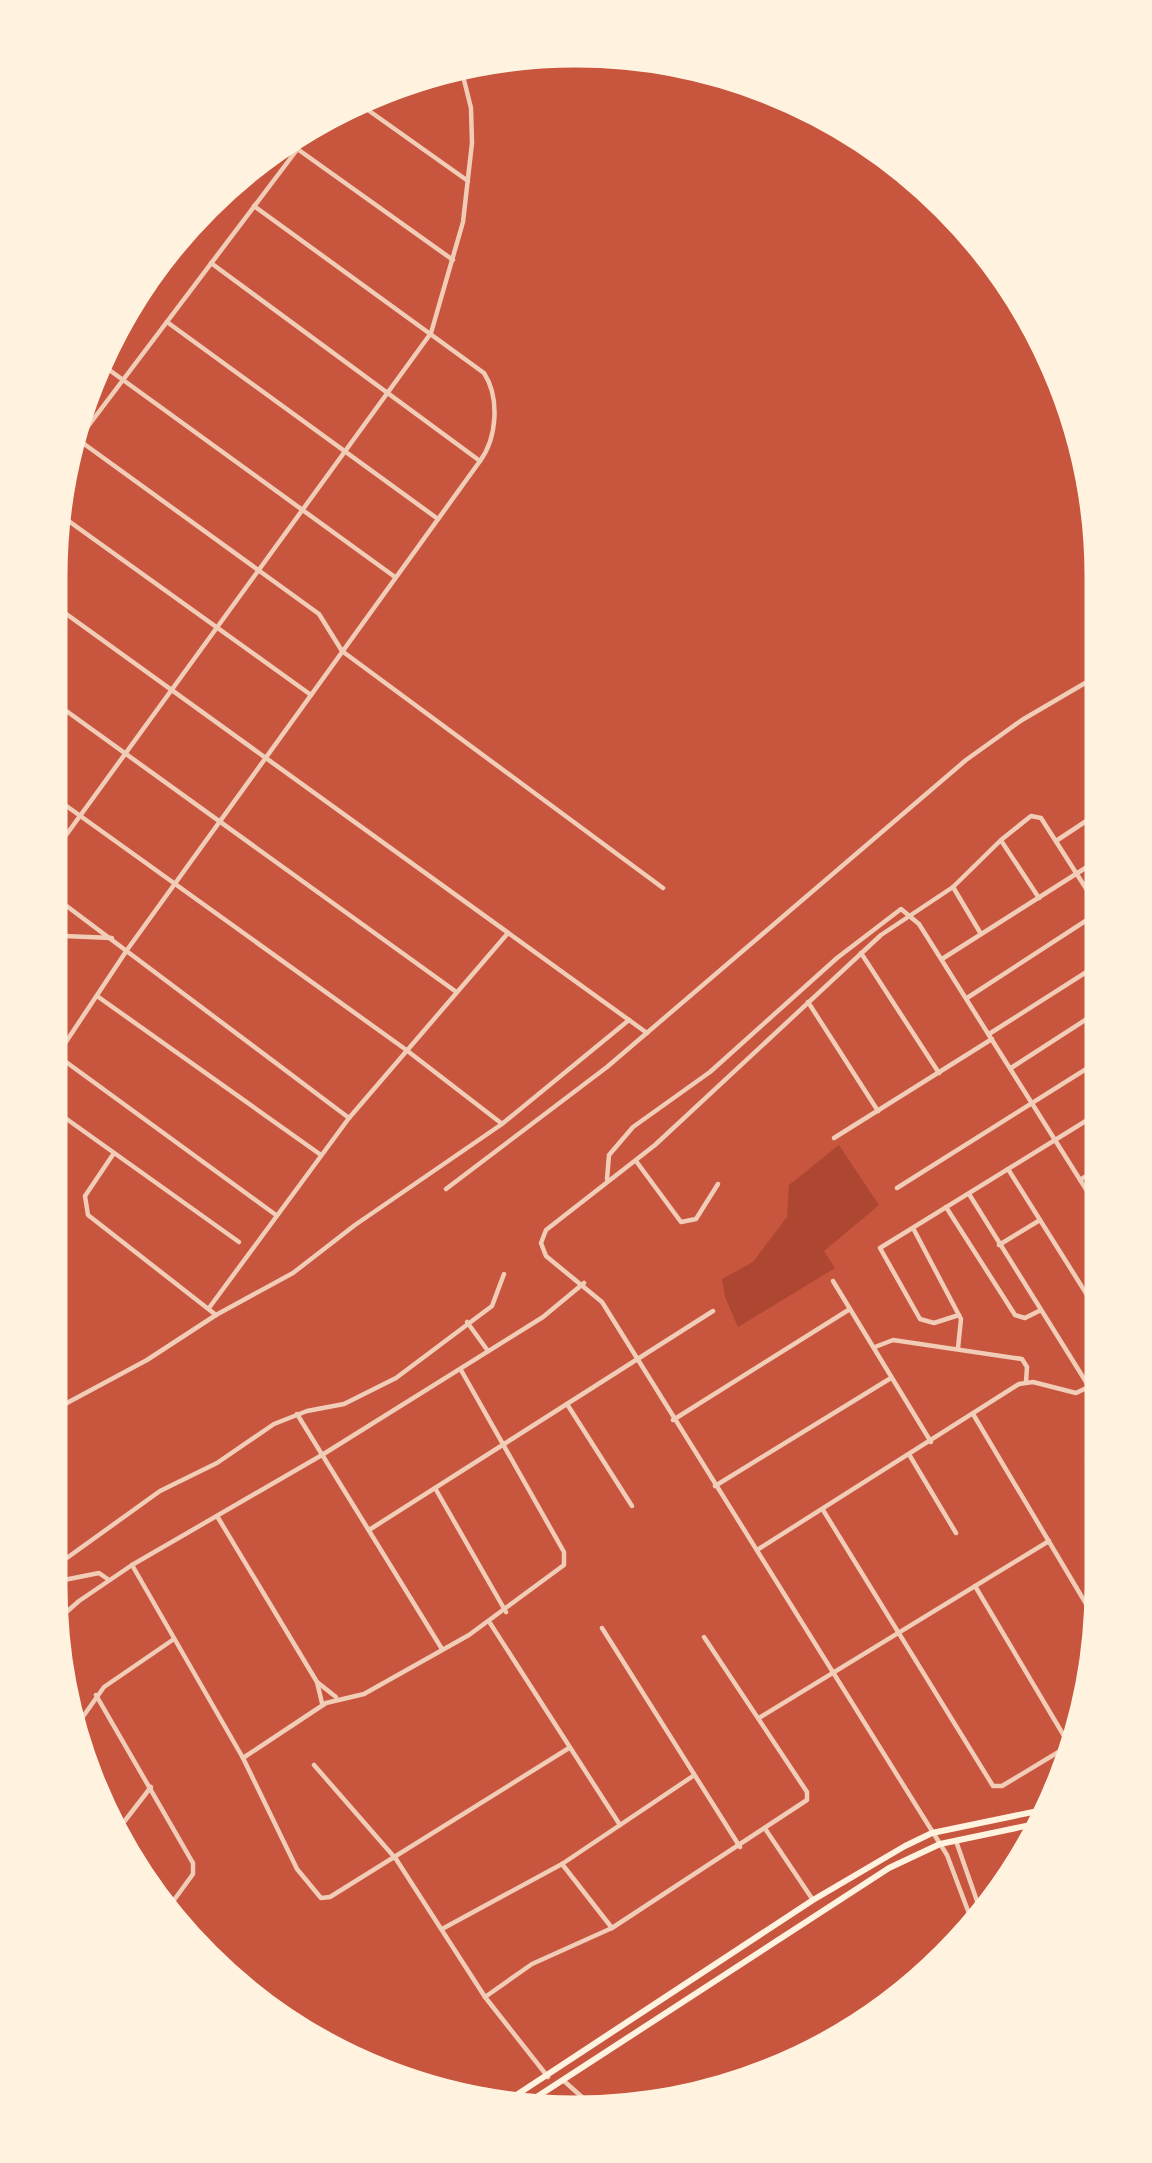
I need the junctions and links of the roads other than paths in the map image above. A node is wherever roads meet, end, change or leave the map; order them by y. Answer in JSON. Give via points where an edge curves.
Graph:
{"nodes":[{"id":1,"x":462,"y":73,"type":"edge"},
{"id":2,"x":363,"y":106,"type":"edge"},
{"id":3,"x":307,"y":136,"type":"edge"},
{"id":4,"x":292,"y":145,"type":"edge"},
{"id":5,"x":297,"y":149,"type":"junction"},
{"id":6,"x":468,"y":181,"type":"junction"},
{"id":7,"x":254,"y":206,"type":"junction"},
{"id":8,"x":454,"y":262,"type":"junction"},
{"id":9,"x":211,"y":263,"type":"junction"},
{"id":10,"x":167,"y":322,"type":"junction"},
{"id":11,"x":431,"y":334,"type":"junction"},
{"id":12,"x":105,"y":366,"type":"edge"},
{"id":13,"x":124,"y":380,"type":"junction"},
{"id":14,"x":390,"y":393,"type":"junction"},
{"id":15,"x":79,"y":439,"type":"joint"},
{"id":16,"x":346,"y":452,"type":"junction"},
{"id":17,"x":480,"y":461,"type":"junction"},
{"id":18,"x":303,"y":510,"type":"junction"},
{"id":19,"x":63,"y":517,"type":"edge"},
{"id":20,"x":438,"y":519,"type":"junction"},
{"id":21,"x":259,"y":568,"type":"junction"},
{"id":22,"x":395,"y":577,"type":"junction"},
{"id":23,"x":60,"y":609,"type":"edge"},
{"id":24,"x":216,"y":626,"type":"junction"},
{"id":25,"x":342,"y":651,"type":"junction"},
{"id":26,"x":1092,"y":679,"type":"edge"},
{"id":27,"x":172,"y":690,"type":"junction"},
{"id":28,"x":311,"y":695,"type":"junction"},
{"id":29,"x":60,"y":706,"type":"edge"},
{"id":30,"x":126,"y":753,"type":"junction"},
{"id":31,"x":266,"y":758,"type":"junction"},
{"id":32,"x":60,"y":802,"type":"edge"},
{"id":33,"x":81,"y":817,"type":"junction"},
{"id":34,"x":1092,"y":817,"type":"edge"},
{"id":35,"x":220,"y":822,"type":"junction"},
{"id":36,"x":1000,"y":840,"type":"junction"},
{"id":37,"x":1055,"y":841,"type":"junction"},
{"id":38,"x":60,"y":845,"type":"edge"},
{"id":39,"x":1092,"y":864,"type":"edge"},
{"id":40,"x":1076,"y":874,"type":"junction"},
{"id":41,"x":175,"y":884,"type":"junction"},
{"id":42,"x":953,"y":887,"type":"junction"},
{"id":43,"x":663,"y":888,"type":"dead end"},
{"id":44,"x":1039,"y":898,"type":"junction"},
{"id":45,"x":1092,"y":899,"type":"edge"},
{"id":46,"x":60,"y":900,"type":"edge"},
{"id":47,"x":910,"y":914,"type":"junction"},
{"id":48,"x":1092,"y":916,"type":"edge"},
{"id":49,"x":508,"y":933,"type":"junction"},
{"id":50,"x":981,"y":934,"type":"junction"},
{"id":51,"x":60,"y":936,"type":"edge"},
{"id":52,"x":112,"y":938,"type":"junction"},
{"id":53,"x":127,"y":950,"type":"junction"},
{"id":54,"x":861,"y":953,"type":"junction"},
{"id":55,"x":942,"y":959,"type":"junction"},
{"id":56,"x":1092,"y":969,"type":"edge"},
{"id":57,"x":455,"y":992,"type":"junction"},
{"id":58,"x":98,"y":996,"type":"junction"},
{"id":59,"x":967,"y":998,"type":"junction"},
{"id":60,"x":808,"y":1002,"type":"junction"},
{"id":61,"x":1092,"y":1016,"type":"edge"},
{"id":62,"x":629,"y":1020,"type":"junction"},
{"id":63,"x":647,"y":1033,"type":"junction"},
{"id":64,"x":991,"y":1036,"type":"junction"},
{"id":65,"x":405,"y":1049,"type":"junction"},
{"id":66,"x":60,"y":1051,"type":"edge"},
{"id":67,"x":60,"y":1057,"type":"edge"},
{"id":68,"x":1092,"y":1065,"type":"edge"},
{"id":69,"x":1011,"y":1068,"type":"junction"},
{"id":70,"x":939,"y":1073,"type":"junction"},
{"id":71,"x":1033,"y":1103,"type":"junction"},
{"id":72,"x":522,"y":1109,"type":"junction"},
{"id":73,"x":878,"y":1111,"type":"junction"},
{"id":74,"x":60,"y":1114,"type":"edge"},
{"id":75,"x":1092,"y":1117,"type":"edge"},
{"id":76,"x":349,"y":1118,"type":"junction"},
{"id":77,"x":539,"y":1121,"type":"junction"},
{"id":78,"x":502,"y":1124,"type":"junction"},
{"id":79,"x":834,"y":1138,"type":"dead end"},
{"id":80,"x":1056,"y":1139,"type":"junction"},
{"id":81,"x":115,"y":1151,"type":"junction"},
{"id":82,"x":321,"y":1155,"type":"junction"},
{"id":83,"x":636,"y":1161,"type":"junction"},
{"id":84,"x":1008,"y":1169,"type":"junction"},
{"id":85,"x":1092,"y":1172,"type":"edge"},
{"id":86,"x":1080,"y":1180,"type":"junction"},
{"id":87,"x":608,"y":1182,"type":"junction"},
{"id":88,"x":718,"y":1184,"type":"dead end"},
{"id":89,"x":897,"y":1188,"type":"dead end"},
{"id":90,"x":446,"y":1189,"type":"dead end"},
{"id":91,"x":969,"y":1194,"type":"junction"},
{"id":92,"x":1092,"y":1200,"type":"edge"},
{"id":93,"x":946,"y":1208,"type":"junction"},
{"id":94,"x":276,"y":1215,"type":"junction"},
{"id":95,"x":1040,"y":1220,"type":"junction"},
{"id":96,"x":913,"y":1228,"type":"junction"},
{"id":97,"x":239,"y":1242,"type":"dead end"},
{"id":98,"x":999,"y":1245,"type":"junction"},
{"id":99,"x":504,"y":1274,"type":"dead end"},
{"id":100,"x":833,"y":1281,"type":"dead end"},
{"id":101,"x":584,"y":1283,"type":"junction"},
{"id":102,"x":1092,"y":1303,"type":"edge"},
{"id":103,"x":209,"y":1308,"type":"junction"},
{"id":104,"x":850,"y":1309,"type":"junction"},
{"id":105,"x":713,"y":1311,"type":"dead end"},
{"id":106,"x":1040,"y":1311,"type":"junction"},
{"id":107,"x":216,"y":1315,"type":"junction"},
{"id":108,"x":959,"y":1315,"type":"junction"},
{"id":109,"x":467,"y":1322,"type":"junction"},
{"id":110,"x":874,"y":1348,"type":"junction"},
{"id":111,"x":958,"y":1349,"type":"junction"},
{"id":112,"x":488,"y":1351,"type":"junction"},
{"id":113,"x":635,"y":1360,"type":"junction"},
{"id":114,"x":460,"y":1368,"type":"junction"},
{"id":115,"x":891,"y":1378,"type":"junction"},
{"id":116,"x":1026,"y":1382,"type":"junction"},
{"id":117,"x":1090,"y":1388,"type":"junction"},
{"id":118,"x":1092,"y":1391,"type":"edge"},
{"id":119,"x":567,"y":1404,"type":"junction"},
{"id":120,"x":60,"y":1407,"type":"edge"},
{"id":121,"x":297,"y":1414,"type":"junction"},
{"id":122,"x":974,"y":1414,"type":"junction"},
{"id":123,"x":673,"y":1420,"type":"junction"},
{"id":124,"x":931,"y":1442,"type":"junction"},
{"id":125,"x":503,"y":1444,"type":"junction"},
{"id":126,"x":322,"y":1455,"type":"junction"},
{"id":127,"x":910,"y":1456,"type":"junction"},
{"id":128,"x":1087,"y":1462,"type":"dead end"},
{"id":129,"x":1092,"y":1471,"type":"edge"},
{"id":130,"x":715,"y":1486,"type":"junction"},
{"id":131,"x":435,"y":1488,"type":"junction"},
{"id":132,"x":632,"y":1506,"type":"dead end"},
{"id":133,"x":823,"y":1510,"type":"junction"},
{"id":134,"x":217,"y":1516,"type":"junction"},
{"id":135,"x":369,"y":1530,"type":"junction"},
{"id":136,"x":956,"y":1533,"type":"dead end"},
{"id":137,"x":1049,"y":1541,"type":"junction"},
{"id":138,"x":755,"y":1552,"type":"junction"},
{"id":139,"x":60,"y":1565,"type":"edge"},
{"id":140,"x":132,"y":1565,"type":"junction"},
{"id":141,"x":60,"y":1578,"type":"edge"},
{"id":142,"x":109,"y":1580,"type":"junction"},
{"id":143,"x":975,"y":1586,"type":"junction"},
{"id":144,"x":506,"y":1612,"type":"junction"},
{"id":145,"x":1091,"y":1612,"type":"edge"},
{"id":146,"x":61,"y":1618,"type":"edge"},
{"id":147,"x":490,"y":1623,"type":"junction"},
{"id":148,"x":602,"y":1628,"type":"dead end"},
{"id":149,"x":898,"y":1633,"type":"junction"},
{"id":150,"x":704,"y":1637,"type":"dead end"},
{"id":151,"x":174,"y":1639,"type":"junction"},
{"id":152,"x":443,"y":1650,"type":"junction"},
{"id":153,"x":833,"y":1672,"type":"junction"},
{"id":154,"x":317,"y":1682,"type":"junction"},
{"id":155,"x":96,"y":1695,"type":"junction"},
{"id":156,"x":338,"y":1699,"type":"junction"},
{"id":157,"x":324,"y":1705,"type":"junction"},
{"id":158,"x":758,"y":1718,"type":"junction"},
{"id":159,"x":78,"y":1722,"type":"edge"},
{"id":160,"x":1068,"y":1743,"type":"edge"},
{"id":161,"x":569,"y":1748,"type":"junction"},
{"id":162,"x":1066,"y":1748,"type":"edge"},
{"id":163,"x":243,"y":1757,"type":"junction"},
{"id":164,"x":314,"y":1765,"type":"dead end"},
{"id":165,"x":694,"y":1776,"type":"junction"},
{"id":166,"x":152,"y":1787,"type":"junction"},
{"id":167,"x":1041,"y":1811,"type":"edge"},
{"id":168,"x":1034,"y":1825,"type":"edge"},
{"id":169,"x":620,"y":1826,"type":"junction"},
{"id":170,"x":120,"y":1828,"type":"edge"},
{"id":171,"x":765,"y":1829,"type":"junction"},
{"id":172,"x":932,"y":1833,"type":"junction"},
{"id":173,"x":956,"y":1841,"type":"junction"},
{"id":174,"x":940,"y":1844,"type":"junction"},
{"id":175,"x":740,"y":1847,"type":"junction"},
{"id":176,"x":396,"y":1859,"type":"junction"},
{"id":177,"x":562,"y":1864,"type":"junction"},
{"id":178,"x":813,"y":1900,"type":"junction"},
{"id":179,"x":170,"y":1905,"type":"edge"},
{"id":180,"x":979,"y":1908,"type":"edge"},
{"id":181,"x":971,"y":1918,"type":"edge"},
{"id":182,"x":612,"y":1928,"type":"junction"},
{"id":183,"x":441,"y":1930,"type":"junction"},
{"id":184,"x":485,"y":1997,"type":"junction"},
{"id":185,"x":548,"y":2077,"type":"junction"},
{"id":186,"x":564,"y":2080,"type":"junction"},
{"id":187,"x":511,"y":2099,"type":"edge"},
{"id":188,"x":531,"y":2101,"type":"edge"},
{"id":189,"x":589,"y":2103,"type":"edge"}],
"edges":[{"from":1,"to":6,"type":"street","via":[[472,118]]},
{"from":2,"to":6,"type":"street"},
{"from":3,"to":5,"type":"street"},
{"from":4,"to":5,"type":"street"},
{"from":5,"to":7,"type":"street"},
{"from":5,"to":8,"type":"street"},
{"from":6,"to":8,"type":"street"},
{"from":7,"to":9,"type":"street"},
{"from":7,"to":11,"type":"street"},
{"from":8,"to":11,"type":"street"},
{"from":9,"to":10,"type":"street"},
{"from":9,"to":14,"type":"street"},
{"from":10,"to":13,"type":"street"},
{"from":10,"to":16,"type":"street"},
{"from":11,"to":14,"type":"street"},
{"from":11,"to":17,"type":"street","via":[[491,383],[492,435]]},
{"from":12,"to":13,"type":"street"},
{"from":13,"to":15,"type":"street"},
{"from":13,"to":18,"type":"street"},
{"from":14,"to":16,"type":"street"},
{"from":14,"to":17,"type":"street"},
{"from":15,"to":21,"type":"street"},
{"from":16,"to":18,"type":"street"},
{"from":16,"to":20,"type":"street"},
{"from":17,"to":20,"type":"street"},
{"from":18,"to":21,"type":"street"},
{"from":18,"to":22,"type":"street"},
{"from":19,"to":24,"type":"street"},
{"from":20,"to":22,"type":"street"},
{"from":21,"to":24,"type":"street"},
{"from":21,"to":25,"type":"street","via":[[319,614]]},
{"from":22,"to":25,"type":"street"},
{"from":23,"to":27,"type":"street"},
{"from":24,"to":27,"type":"street"},
{"from":24,"to":28,"type":"street"},
{"from":25,"to":28,"type":"street"},
{"from":25,"to":43,"type":"street"},
{"from":26,"to":63,"type":"street","via":[[952,770]]},
{"from":27,"to":30,"type":"street"},
{"from":27,"to":31,"type":"street"},
{"from":28,"to":31,"type":"street"},
{"from":29,"to":30,"type":"street"},
{"from":30,"to":33,"type":"street"},
{"from":30,"to":35,"type":"street"},
{"from":31,"to":35,"type":"street"},
{"from":31,"to":49,"type":"street"},
{"from":32,"to":33,"type":"street"},
{"from":33,"to":38,"type":"street"},
{"from":33,"to":41,"type":"street"},
{"from":34,"to":37,"type":"street"},
{"from":35,"to":41,"type":"street"},
{"from":35,"to":57,"type":"street"},
{"from":36,"to":37,"type":"street","via":[[1035,815]]},
{"from":36,"to":42,"type":"street"},
{"from":36,"to":44,"type":"street"},
{"from":37,"to":40,"type":"street"},
{"from":39,"to":40,"type":"street"},
{"from":40,"to":44,"type":"street"},
{"from":40,"to":45,"type":"street"},
{"from":41,"to":53,"type":"street"},
{"from":41,"to":65,"type":"street"},
{"from":42,"to":47,"type":"street"},
{"from":42,"to":50,"type":"street"},
{"from":44,"to":50,"type":"street"},
{"from":46,"to":52,"type":"street"},
{"from":47,"to":54,"type":"street"},
{"from":47,"to":55,"type":"street"},
{"from":47,"to":87,"type":"street","via":[[895,911],[710,1072],[633,1127],[609,1155]]},
{"from":48,"to":59,"type":"street"},
{"from":49,"to":57,"type":"street"},
{"from":49,"to":62,"type":"street"},
{"from":50,"to":55,"type":"street"},
{"from":51,"to":52,"type":"street"},
{"from":52,"to":53,"type":"street"},
{"from":53,"to":58,"type":"street"},
{"from":53,"to":76,"type":"street"},
{"from":54,"to":60,"type":"street"},
{"from":54,"to":70,"type":"street"},
{"from":55,"to":59,"type":"street"},
{"from":56,"to":64,"type":"street"},
{"from":57,"to":65,"type":"street"},
{"from":58,"to":66,"type":"street"},
{"from":58,"to":82,"type":"street"},
{"from":59,"to":64,"type":"street"},
{"from":60,"to":73,"type":"street"},
{"from":60,"to":83,"type":"street"},
{"from":61,"to":69,"type":"street"},
{"from":62,"to":63,"type":"street"},
{"from":62,"to":72,"type":"street"},
{"from":63,"to":77,"type":"street"},
{"from":64,"to":69,"type":"street"},
{"from":64,"to":70,"type":"street"},
{"from":65,"to":76,"type":"street"},
{"from":65,"to":78,"type":"street"},
{"from":67,"to":94,"type":"street"},
{"from":68,"to":71,"type":"street"},
{"from":69,"to":71,"type":"street"},
{"from":70,"to":73,"type":"street"},
{"from":71,"to":80,"type":"street"},
{"from":71,"to":89,"type":"street"},
{"from":72,"to":77,"type":"street"},
{"from":72,"to":78,"type":"street"},
{"from":73,"to":79,"type":"street"},
{"from":74,"to":81,"type":"street"},
{"from":75,"to":80,"type":"street"},
{"from":76,"to":82,"type":"street"},
{"from":77,"to":90,"type":"street"},
{"from":78,"to":107,"type":"street","via":[[293,1273]]},
{"from":80,"to":84,"type":"street"},
{"from":80,"to":86,"type":"street"},
{"from":81,"to":97,"type":"street"},
{"from":81,"to":103,"type":"street","via":[[87,1192],[86,1212]]},
{"from":82,"to":94,"type":"street"},
{"from":83,"to":87,"type":"street"},
{"from":83,"to":88,"type":"street","via":[[685,1223]]},
{"from":84,"to":91,"type":"street"},
{"from":84,"to":95,"type":"street"},
{"from":85,"to":86,"type":"street"},
{"from":86,"to":92,"type":"street"},
{"from":87,"to":101,"type":"street","via":[[542,1239],[546,1256]]},
{"from":91,"to":93,"type":"street"},
{"from":91,"to":98,"type":"street"},
{"from":93,"to":96,"type":"street"},
{"from":93,"to":106,"type":"street","via":[[1015,1315]]},
{"from":94,"to":103,"type":"street"},
{"from":95,"to":98,"type":"street"},
{"from":95,"to":102,"type":"street"},
{"from":96,"to":108,"type":"street"},
{"from":96,"to":108,"type":"street","via":[[880,1253],[920,1318],[934,1323]]},
{"from":98,"to":106,"type":"street"},
{"from":99,"to":109,"type":"street","via":[[495,1302]]},
{"from":100,"to":104,"type":"street"},
{"from":101,"to":112,"type":"street"},
{"from":101,"to":113,"type":"street"},
{"from":103,"to":107,"type":"street"},
{"from":104,"to":110,"type":"street"},
{"from":104,"to":123,"type":"street"},
{"from":105,"to":113,"type":"street"},
{"from":106,"to":117,"type":"street"},
{"from":107,"to":120,"type":"street"},
{"from":108,"to":111,"type":"street"},
{"from":109,"to":112,"type":"street"},
{"from":109,"to":121,"type":"street","via":[[382,1387]]},
{"from":110,"to":111,"type":"street","via":[[893,1340]]},
{"from":110,"to":115,"type":"street"},
{"from":111,"to":116,"type":"street","via":[[1022,1359]]},
{"from":112,"to":114,"type":"street"},
{"from":113,"to":119,"type":"street"},
{"from":113,"to":123,"type":"street"},
{"from":114,"to":125,"type":"street"},
{"from":114,"to":126,"type":"street"},
{"from":115,"to":124,"type":"street"},
{"from":115,"to":130,"type":"street"},
{"from":116,"to":117,"type":"street","via":[[1076,1393]]},
{"from":116,"to":122,"type":"street"},
{"from":117,"to":118,"type":"street"},
{"from":119,"to":125,"type":"street"},
{"from":119,"to":132,"type":"street"},
{"from":121,"to":126,"type":"street"},
{"from":121,"to":139,"type":"street","via":[[160,1491]]},
{"from":122,"to":124,"type":"street"},
{"from":122,"to":137,"type":"street"},
{"from":123,"to":130,"type":"street"},
{"from":124,"to":127,"type":"street"},
{"from":125,"to":131,"type":"street"},
{"from":125,"to":144,"type":"street","via":[[566,1558]]},
{"from":126,"to":134,"type":"street"},
{"from":126,"to":135,"type":"street"},
{"from":127,"to":133,"type":"street"},
{"from":127,"to":136,"type":"street"},
{"from":128,"to":129,"type":"street"},
{"from":130,"to":138,"type":"street"},
{"from":131,"to":135,"type":"street"},
{"from":131,"to":144,"type":"street"},
{"from":133,"to":138,"type":"street"},
{"from":133,"to":149,"type":"street"},
{"from":134,"to":140,"type":"street"},
{"from":134,"to":154,"type":"street"},
{"from":135,"to":152,"type":"street"},
{"from":137,"to":143,"type":"street"},
{"from":137,"to":145,"type":"street"},
{"from":138,"to":153,"type":"street"},
{"from":140,"to":142,"type":"street"},
{"from":140,"to":151,"type":"street"},
{"from":141,"to":142,"type":"street","via":[[99,1573]]},
{"from":142,"to":146,"type":"street"},
{"from":143,"to":149,"type":"street"},
{"from":143,"to":160,"type":"street"},
{"from":144,"to":147,"type":"street"},
{"from":147,"to":152,"type":"street"},
{"from":147,"to":161,"type":"street"},
{"from":148,"to":165,"type":"street"},
{"from":149,"to":153,"type":"street"},
{"from":149,"to":162,"type":"street","via":[[993,1786]]},
{"from":150,"to":158,"type":"street"},
{"from":151,"to":155,"type":"street"},
{"from":151,"to":163,"type":"street"},
{"from":152,"to":156,"type":"street","via":[[364,1694]]},
{"from":153,"to":158,"type":"street"},
{"from":153,"to":172,"type":"street"},
{"from":154,"to":156,"type":"street"},
{"from":154,"to":157,"type":"street"},
{"from":155,"to":159,"type":"street"},
{"from":155,"to":166,"type":"street"},
{"from":156,"to":157,"type":"street"},
{"from":157,"to":163,"type":"street"},
{"from":158,"to":171,"type":"street","via":[[809,1798]]},
{"from":161,"to":169,"type":"street"},
{"from":161,"to":176,"type":"street"},
{"from":163,"to":176,"type":"street","via":[[317,1895],[330,1897]]},
{"from":164,"to":176,"type":"street"},
{"from":165,"to":169,"type":"street"},
{"from":165,"to":175,"type":"street"},
{"from":166,"to":170,"type":"street"},
{"from":166,"to":179,"type":"street","via":[[195,1868]]},
{"from":167,"to":172,"type":"main road"},
{"from":168,"to":173,"type":"main road"},
{"from":169,"to":177,"type":"street"},
{"from":171,"to":175,"type":"street"},
{"from":171,"to":178,"type":"street"},
{"from":172,"to":174,"type":"street"},
{"from":172,"to":178,"type":"main road"},
{"from":173,"to":174,"type":"main road"},
{"from":173,"to":180,"type":"street"},
{"from":174,"to":181,"type":"street"},
{"from":174,"to":186,"type":"main road","via":[[889,1868]]},
{"from":175,"to":182,"type":"street"},
{"from":176,"to":183,"type":"street"},
{"from":177,"to":182,"type":"street"},
{"from":177,"to":183,"type":"street"},
{"from":178,"to":185,"type":"main road"},
{"from":182,"to":184,"type":"street","via":[[532,1964]]},
{"from":183,"to":184,"type":"street"},
{"from":184,"to":185,"type":"street"},
{"from":185,"to":187,"type":"main road"},
{"from":186,"to":188,"type":"main road"},
{"from":186,"to":189,"type":"street"}]}
